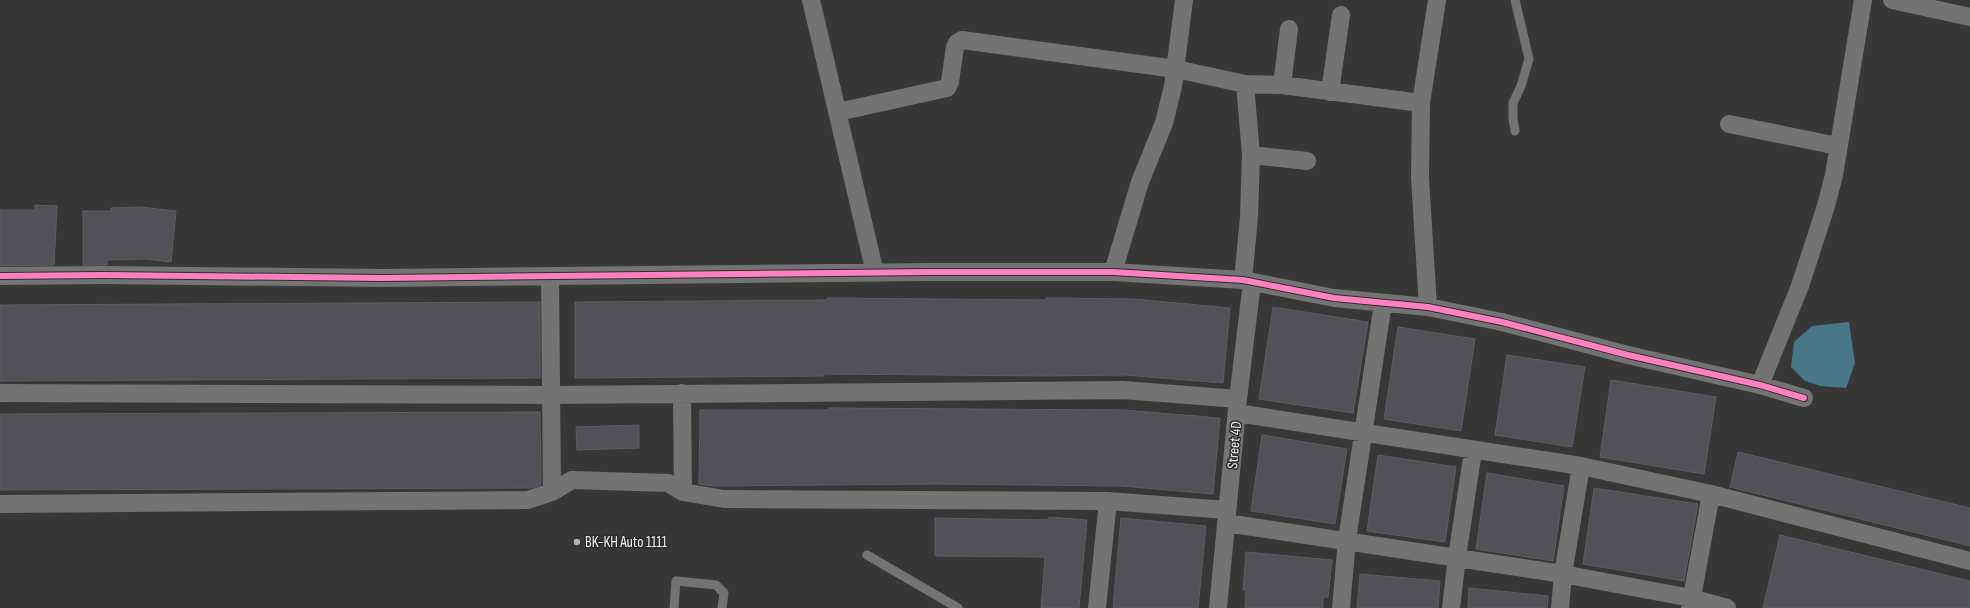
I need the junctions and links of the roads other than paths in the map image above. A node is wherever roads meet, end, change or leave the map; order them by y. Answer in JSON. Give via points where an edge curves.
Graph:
{"nodes":[{"id":1,"x":811,"y":0,"type":"edge"},
{"id":2,"x":1184,"y":0,"type":"edge"},
{"id":3,"x":1437,"y":0,"type":"edge"},
{"id":4,"x":1515,"y":0,"type":"edge"},
{"id":5,"x":1863,"y":0,"type":"edge"},
{"id":6,"x":1892,"y":0,"type":"edge"},
{"id":7,"x":1341,"y":15,"type":"dead end"},
{"id":8,"x":1970,"y":17,"type":"edge"},
{"id":9,"x":1289,"y":29,"type":"dead end"},
{"id":10,"x":1176,"y":69,"type":"junction"},
{"id":11,"x":1245,"y":84,"type":"junction"},
{"id":12,"x":1282,"y":85,"type":"junction"},
{"id":13,"x":1330,"y":92,"type":"junction"},
{"id":14,"x":1421,"y":103,"type":"junction"},
{"id":15,"x":838,"y":112,"type":"junction"},
{"id":16,"x":1729,"y":124,"type":"dead end"},
{"id":17,"x":1515,"y":131,"type":"dead end"},
{"id":18,"x":1838,"y":146,"type":"junction"},
{"id":19,"x":1251,"y":155,"type":"junction"},
{"id":20,"x":1307,"y":161,"type":"dead end"},
{"id":21,"x":1113,"y":272,"type":"junction"},
{"id":22,"x":876,"y":273,"type":"junction"},
{"id":23,"x":0,"y":276,"type":"edge"},
{"id":24,"x":550,"y":276,"type":"junction"},
{"id":25,"x":1248,"y":281,"type":"junction"},
{"id":26,"x":1383,"y":302,"type":"junction"},
{"id":27,"x":1428,"y":307,"type":"junction"},
{"id":28,"x":1760,"y":385,"type":"junction"},
{"id":29,"x":0,"y":393,"type":"edge"},
{"id":30,"x":682,"y":393,"type":"junction"},
{"id":31,"x":552,"y":396,"type":"junction"},
{"id":32,"x":1804,"y":398,"type":"dead end"},
{"id":33,"x":1237,"y":406,"type":"junction"},
{"id":34,"x":1362,"y":433,"type":"junction"},
{"id":35,"x":1473,"y":451,"type":"junction"},
{"id":36,"x":1581,"y":466,"type":"junction"},
{"id":37,"x":552,"y":492,"type":"junction"},
{"id":38,"x":683,"y":492,"type":"junction"},
{"id":39,"x":1711,"y":494,"type":"junction"},
{"id":40,"x":1108,"y":501,"type":"junction"},
{"id":41,"x":0,"y":504,"type":"edge"},
{"id":42,"x":1227,"y":516,"type":"junction"},
{"id":43,"x":1347,"y":540,"type":"junction"},
{"id":44,"x":867,"y":555,"type":"dead end"},
{"id":45,"x":1457,"y":557,"type":"junction"},
{"id":46,"x":1970,"y":561,"type":"edge"},
{"id":47,"x":1564,"y":574,"type":"junction"},
{"id":48,"x":1691,"y":603,"type":"edge"},
{"id":49,"x":943,"y":604,"type":"edge"},
{"id":50,"x":674,"y":608,"type":"edge"},
{"id":51,"x":722,"y":608,"type":"edge"},
{"id":52,"x":958,"y":608,"type":"edge"},
{"id":53,"x":1097,"y":608,"type":"edge"},
{"id":54,"x":1218,"y":608,"type":"edge"},
{"id":55,"x":1340,"y":608,"type":"edge"},
{"id":56,"x":1451,"y":608,"type":"edge"},
{"id":57,"x":1560,"y":608,"type":"edge"},
{"id":58,"x":1727,"y":608,"type":"edge"}],
"edges":[{"from":1,"to":15,"type":"street"},
{"from":2,"to":10,"type":"street"},
{"from":3,"to":14,"type":"street"},
{"from":4,"to":17,"type":"lane","via":[[1529,59],[1514,102]]},
{"from":5,"to":18,"type":"street"},
{"from":6,"to":8,"type":"street"},
{"from":7,"to":13,"type":"street"},
{"from":9,"to":12,"type":"street"},
{"from":10,"to":11,"type":"street"},
{"from":10,"to":15,"type":"street","via":[[962,40],[955,48],[947,88]]},
{"from":10,"to":21,"type":"street","via":[[1164,123],[1140,182]]},
{"from":11,"to":12,"type":"street"},
{"from":11,"to":19,"type":"street","name":"Street 4D"},
{"from":12,"to":13,"type":"street"},
{"from":13,"to":14,"type":"street"},
{"from":14,"to":27,"type":"street","via":[[1420,178]]},
{"from":15,"to":22,"type":"street"},
{"from":16,"to":18,"type":"street"},
{"from":18,"to":28,"type":"street","via":[[1826,206],[1800,286]]},
{"from":19,"to":20,"type":"street"},
{"from":19,"to":25,"type":"street","name":"Street 4D"},
{"from":21,"to":22,"type":"street"},
{"from":21,"to":25,"type":"street"},
{"from":22,"to":24,"type":"street"},
{"from":23,"to":24,"type":"street"},
{"from":24,"to":31,"type":"street"},
{"from":25,"to":26,"type":"street","via":[[1334,298]]},
{"from":25,"to":33,"type":"street","name":"Street 4D"},
{"from":26,"to":27,"type":"street"},
{"from":26,"to":34,"type":"street"},
{"from":27,"to":28,"type":"street","via":[[1502,322],[1628,355]]},
{"from":28,"to":32,"type":"street"},
{"from":29,"to":31,"type":"street"},
{"from":30,"to":31,"type":"street"},
{"from":30,"to":33,"type":"street","via":[[1123,390]]},
{"from":30,"to":38,"type":"street"},
{"from":31,"to":37,"type":"street"},
{"from":33,"to":34,"type":"street"},
{"from":33,"to":42,"type":"street","name":"Street 4D"},
{"from":34,"to":35,"type":"street"},
{"from":34,"to":43,"type":"street"},
{"from":35,"to":36,"type":"street"},
{"from":35,"to":45,"type":"street"},
{"from":36,"to":39,"type":"street"},
{"from":36,"to":47,"type":"street"},
{"from":37,"to":38,"type":"street","via":[[572,480],[668,483]]},
{"from":37,"to":41,"type":"street","via":[[528,500]]},
{"from":38,"to":40,"type":"street","via":[[724,499]]},
{"from":39,"to":46,"type":"street"},
{"from":39,"to":48,"type":"street"},
{"from":40,"to":42,"type":"street"},
{"from":40,"to":53,"type":"street"},
{"from":42,"to":43,"type":"street"},
{"from":42,"to":54,"type":"street","name":"Street 4D"},
{"from":43,"to":45,"type":"street"},
{"from":43,"to":55,"type":"street"},
{"from":44,"to":49,"type":"lane"},
{"from":45,"to":47,"type":"street"},
{"from":45,"to":56,"type":"street"},
{"from":47,"to":48,"type":"street"},
{"from":47,"to":57,"type":"street"},
{"from":48,"to":58,"type":"street"},
{"from":49,"to":52,"type":"lane"},
{"from":50,"to":51,"type":"lane","via":[[676,581],[716,585],[724,593]]}]}
